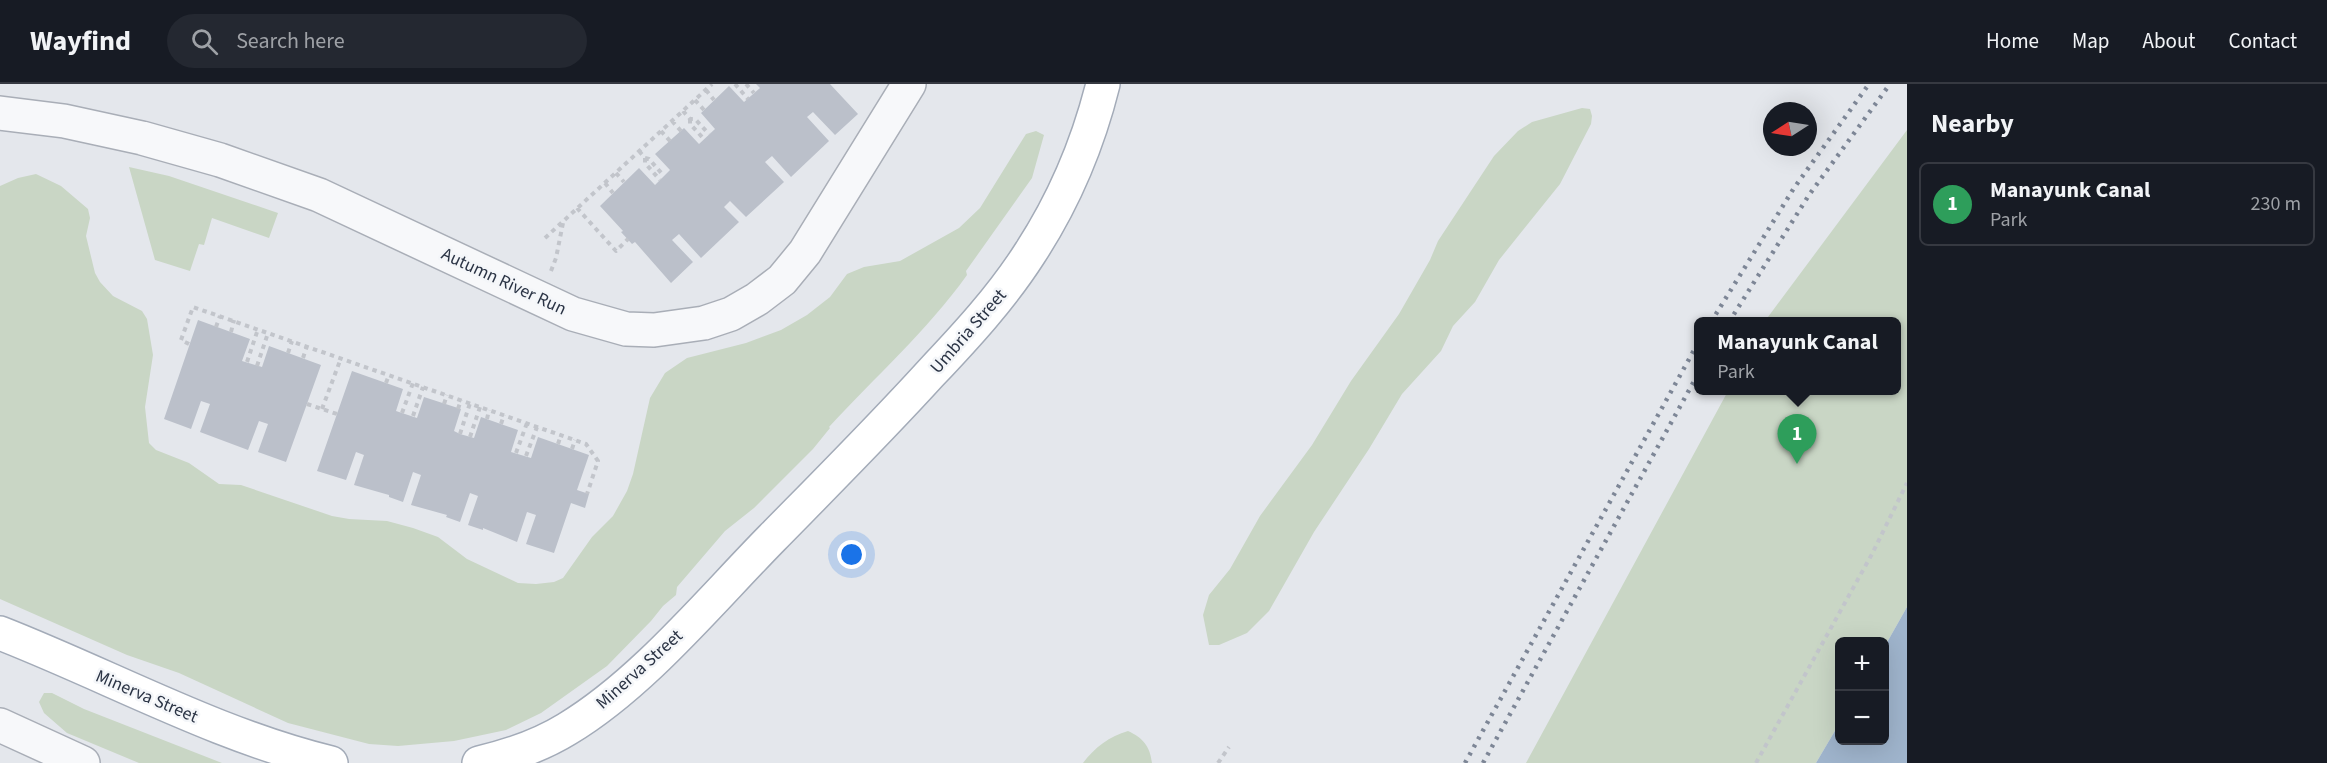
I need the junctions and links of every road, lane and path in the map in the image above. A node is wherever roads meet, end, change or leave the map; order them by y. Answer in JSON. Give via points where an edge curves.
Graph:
{"nodes":[{"id":1,"x":712,"y":84,"type":"edge"},
{"id":2,"x":735,"y":84,"type":"edge"},
{"id":3,"x":746,"y":84,"type":"edge"},
{"id":4,"x":909,"y":84,"type":"edge"},
{"id":5,"x":1103,"y":84,"type":"edge"},
{"id":6,"x":706,"y":90,"type":"junction"},
{"id":7,"x":754,"y":93,"type":"dead end"},
{"id":8,"x":748,"y":99,"type":"dead end"},
{"id":9,"x":694,"y":100,"type":"junction"},
{"id":10,"x":714,"y":100,"type":"dead end"},
{"id":11,"x":704,"y":110,"type":"dead end"},
{"id":12,"x":683,"y":111,"type":"junction"},
{"id":13,"x":0,"y":113,"type":"edge"},
{"id":14,"x":690,"y":119,"type":"junction"},
{"id":15,"x":672,"y":121,"type":"junction"},
{"id":16,"x":661,"y":131,"type":"junction"},
{"id":17,"x":681,"y":131,"type":"dead end"},
{"id":18,"x":709,"y":134,"type":"dead end"},
{"id":19,"x":704,"y":139,"type":"dead end"},
{"id":20,"x":670,"y":141,"type":"dead end"},
{"id":21,"x":639,"y":152,"type":"junction"},
{"id":22,"x":645,"y":158,"type":"junction"},
{"id":23,"x":616,"y":173,"type":"junction"},
{"id":24,"x":664,"y":176,"type":"dead end"},
{"id":25,"x":660,"y":180,"type":"dead end"},
{"id":26,"x":624,"y":182,"type":"dead end"},
{"id":27,"x":605,"y":183,"type":"junction"},
{"id":28,"x":613,"y":193,"type":"dead end"},
{"id":29,"x":577,"y":208,"type":"junction"},
{"id":30,"x":563,"y":221,"type":"junction"},
{"id":31,"x":545,"y":238,"type":"dead end"},
{"id":32,"x":628,"y":239,"type":"dead end"},
{"id":33,"x":550,"y":274,"type":"dead end"},
{"id":34,"x":220,"y":315,"type":"junction"},
{"id":35,"x":234,"y":320,"type":"junction"},
{"id":36,"x":216,"y":327,"type":"dead end"},
{"id":37,"x":258,"y":329,"type":"junction"},
{"id":38,"x":231,"y":332,"type":"dead end"},
{"id":39,"x":268,"y":333,"type":"junction"},
{"id":40,"x":292,"y":341,"type":"junction"},
{"id":41,"x":189,"y":344,"type":"dead end"},
{"id":42,"x":307,"y":346,"type":"junction"},
{"id":43,"x":288,"y":353,"type":"dead end"},
{"id":44,"x":303,"y":358,"type":"dead end"},
{"id":45,"x":341,"y":358,"type":"junction"},
{"id":46,"x":247,"y":362,"type":"dead end"},
{"id":47,"x":257,"y":366,"type":"dead end"},
{"id":48,"x":374,"y":370,"type":"junction"},
{"id":49,"x":389,"y":375,"type":"junction"},
{"id":50,"x":372,"y":378,"type":"dead end"},
{"id":51,"x":386,"y":383,"type":"dead end"},
{"id":52,"x":413,"y":383,"type":"junction"},
{"id":53,"x":423,"y":387,"type":"junction"},
{"id":54,"x":447,"y":395,"type":"junction"},
{"id":55,"x":461,"y":400,"type":"junction"},
{"id":56,"x":470,"y":403,"type":"junction"},
{"id":57,"x":307,"y":404,"type":"dead end"},
{"id":58,"x":444,"y":404,"type":"dead end"},
{"id":59,"x":480,"y":407,"type":"junction"},
{"id":60,"x":322,"y":409,"type":"junction"},
{"id":61,"x":458,"y":409,"type":"dead end"},
{"id":62,"x":489,"y":410,"type":"junction"},
{"id":63,"x":402,"y":413,"type":"dead end"},
{"id":64,"x":337,"y":414,"type":"dead end"},
{"id":65,"x":504,"y":415,"type":"junction"},
{"id":66,"x":413,"y":416,"type":"dead end"},
{"id":67,"x":487,"y":419,"type":"dead end"},
{"id":68,"x":527,"y":423,"type":"junction"},
{"id":69,"x":501,"y":424,"type":"dead end"},
{"id":70,"x":537,"y":427,"type":"junction"},
{"id":71,"x":460,"y":434,"type":"dead end"},
{"id":72,"x":561,"y":435,"type":"junction"},
{"id":73,"x":470,"y":437,"type":"dead end"},
{"id":74,"x":575,"y":440,"type":"junction"},
{"id":75,"x":558,"y":444,"type":"dead end"},
{"id":76,"x":572,"y":449,"type":"dead end"},
{"id":77,"x":516,"y":453,"type":"dead end"},
{"id":78,"x":526,"y":456,"type":"dead end"},
{"id":79,"x":1907,"y":483,"type":"edge"},
{"id":80,"x":587,"y":494,"type":"dead end"},
{"id":81,"x":772,"y":537,"type":"joint"},
{"id":82,"x":0,"y":633,"type":"edge"},
{"id":83,"x":0,"y":725,"type":"edge"},
{"id":84,"x":1229,"y":747,"type":"dead end"},
{"id":85,"x":83,"y":763,"type":"edge"},
{"id":86,"x":331,"y":763,"type":"edge"},
{"id":87,"x":479,"y":763,"type":"edge"},
{"id":88,"x":1218,"y":763,"type":"edge"},
{"id":89,"x":1756,"y":763,"type":"edge"}],
"edges":[{"from":1,"to":6,"type":"path"},
{"from":2,"to":8,"type":"path"},
{"from":3,"to":7,"type":"path"},
{"from":4,"to":13,"type":"street","name":"Autumn River Run","via":[[805,252],[782,280],[731,314],[704,323],[654,330],[626,329],[573,314],[320,195],[220,160],[64,121]]},
{"from":5,"to":81,"type":"main road","name":"Umbria Street","via":[[1077,165],[1061,200],[1007,285],[895,412]]},
{"from":6,"to":9,"type":"path"},
{"from":6,"to":10,"type":"path"},
{"from":9,"to":11,"type":"path"},
{"from":9,"to":12,"type":"path"},
{"from":12,"to":14,"type":"path"},
{"from":12,"to":15,"type":"path"},
{"from":14,"to":18,"type":"path","via":[[695,119]]},
{"from":14,"to":19,"type":"path"},
{"from":15,"to":16,"type":"path"},
{"from":15,"to":17,"type":"path"},
{"from":16,"to":20,"type":"path"},
{"from":16,"to":21,"type":"path"},
{"from":21,"to":22,"type":"path"},
{"from":21,"to":23,"type":"path"},
{"from":22,"to":24,"type":"path"},
{"from":22,"to":25,"type":"path"},
{"from":23,"to":26,"type":"path"},
{"from":23,"to":27,"type":"path"},
{"from":27,"to":28,"type":"path"},
{"from":27,"to":29,"type":"path"},
{"from":29,"to":30,"type":"path"},
{"from":29,"to":32,"type":"path","via":[[616,251]]},
{"from":30,"to":31,"type":"path"},
{"from":30,"to":33,"type":"path"},
{"from":34,"to":35,"type":"path"},
{"from":34,"to":36,"type":"path"},
{"from":34,"to":41,"type":"path","via":[[193,306],[181,340]]},
{"from":35,"to":37,"type":"path"},
{"from":35,"to":38,"type":"path"},
{"from":37,"to":39,"type":"path"},
{"from":37,"to":46,"type":"path"},
{"from":39,"to":40,"type":"path"},
{"from":39,"to":47,"type":"path"},
{"from":40,"to":42,"type":"path"},
{"from":40,"to":43,"type":"path"},
{"from":42,"to":44,"type":"path"},
{"from":42,"to":45,"type":"path"},
{"from":45,"to":48,"type":"path"},
{"from":45,"to":60,"type":"path"},
{"from":48,"to":49,"type":"path"},
{"from":48,"to":50,"type":"path"},
{"from":49,"to":51,"type":"path"},
{"from":49,"to":52,"type":"path"},
{"from":52,"to":53,"type":"path"},
{"from":52,"to":63,"type":"path"},
{"from":53,"to":54,"type":"path"},
{"from":53,"to":66,"type":"path"},
{"from":54,"to":55,"type":"path"},
{"from":54,"to":58,"type":"path"},
{"from":55,"to":56,"type":"path"},
{"from":55,"to":61,"type":"path"},
{"from":56,"to":59,"type":"path"},
{"from":56,"to":71,"type":"path"},
{"from":57,"to":60,"type":"path"},
{"from":59,"to":62,"type":"path"},
{"from":59,"to":73,"type":"path"},
{"from":60,"to":64,"type":"path"},
{"from":62,"to":65,"type":"path"},
{"from":62,"to":67,"type":"path"},
{"from":65,"to":68,"type":"path"},
{"from":65,"to":69,"type":"path"},
{"from":68,"to":70,"type":"path"},
{"from":68,"to":77,"type":"path"},
{"from":70,"to":72,"type":"path"},
{"from":70,"to":78,"type":"path"},
{"from":72,"to":74,"type":"path"},
{"from":72,"to":75,"type":"path"},
{"from":74,"to":76,"type":"path"},
{"from":74,"to":80,"type":"path","via":[[586,444],[598,461]]},
{"from":79,"to":89,"type":"path"},
{"from":81,"to":87,"type":"main road","name":"Minerva Street","via":[[613,696],[567,729],[517,752]]},
{"from":82,"to":86,"type":"main road","name":"Minerva Street","via":[[232,731]]},
{"from":83,"to":85,"type":"street"},
{"from":84,"to":88,"type":"path"}]}
